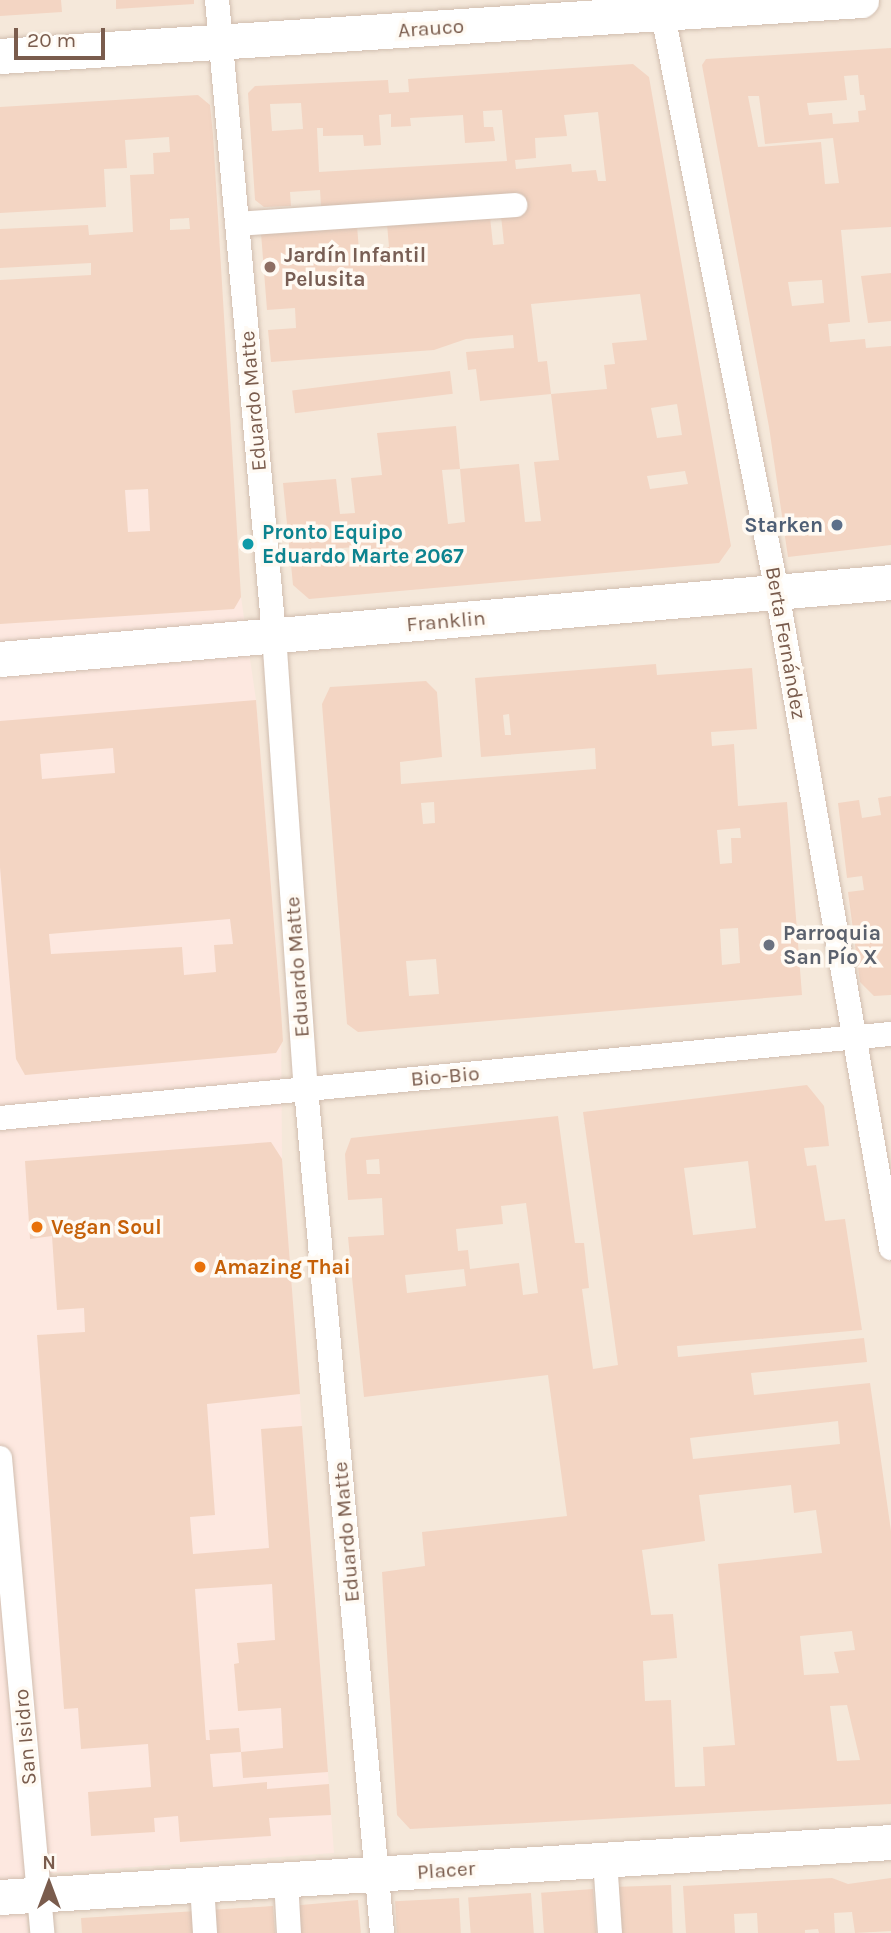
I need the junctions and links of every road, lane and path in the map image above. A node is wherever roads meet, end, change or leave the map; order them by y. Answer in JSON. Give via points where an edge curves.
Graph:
{"nodes":[{"id":1,"x":217,"y":0,"type":"edge"},
{"id":2,"x":861,"y":0,"type":"edge"},
{"id":3,"x":661,"y":6,"type":"edge"},
{"id":4,"x":221,"y":42,"type":"junction"},
{"id":5,"x":0,"y":56,"type":"edge"},
{"id":6,"x":515,"y":205,"type":"dead end"},
{"id":7,"x":237,"y":224,"type":"junction"},
{"id":8,"x":891,"y":582,"type":"edge"},
{"id":9,"x":777,"y":592,"type":"junction"},
{"id":10,"x":274,"y":635,"type":"junction"},
{"id":11,"x":0,"y":659,"type":"edge"},
{"id":12,"x":891,"y":1034,"type":"edge"},
{"id":13,"x":855,"y":1038,"type":"junction"},
{"id":14,"x":306,"y":1089,"type":"junction"},
{"id":15,"x":0,"y":1118,"type":"edge"},
{"id":16,"x":891,"y":1248,"type":"edge"},
{"id":17,"x":0,"y":1458,"type":"edge"},
{"id":18,"x":891,"y":1842,"type":"edge"},
{"id":19,"x":605,"y":1860,"type":"junction"},
{"id":20,"x":377,"y":1874,"type":"junction"},
{"id":21,"x":286,"y":1880,"type":"junction"},
{"id":22,"x":202,"y":1885,"type":"junction"},
{"id":23,"x":39,"y":1895,"type":"junction"},
{"id":24,"x":0,"y":1897,"type":"edge"},
{"id":25,"x":42,"y":1933,"type":"edge"},
{"id":26,"x":205,"y":1933,"type":"edge"},
{"id":27,"x":289,"y":1933,"type":"edge"},
{"id":28,"x":382,"y":1933,"type":"edge"},
{"id":29,"x":610,"y":1933,"type":"edge"}],
"edges":[{"from":1,"to":4,"type":"street","name":"Eduardo Matte"},
{"from":2,"to":3,"type":"street","name":"Arauco"},
{"from":3,"to":4,"type":"street","name":"Arauco"},
{"from":3,"to":9,"type":"street","name":"Berta Fernández"},
{"from":4,"to":5,"type":"street","name":"Arauco"},
{"from":4,"to":7,"type":"street","name":"Eduardo Matte"},
{"from":6,"to":7,"type":"street"},
{"from":7,"to":10,"type":"street","name":"Eduardo Matte"},
{"from":8,"to":9,"type":"street","name":"Franklin"},
{"from":9,"to":10,"type":"street","name":"Franklin"},
{"from":9,"to":13,"type":"street","name":"Berta Fernández"},
{"from":10,"to":11,"type":"street","name":"Franklin"},
{"from":10,"to":14,"type":"street","name":"Eduardo Matte"},
{"from":12,"to":13,"type":"street","name":"Bio-Bio"},
{"from":13,"to":14,"type":"street","name":"Bio-Bio"},
{"from":13,"to":16,"type":"street","name":"Berta Fernández"},
{"from":14,"to":15,"type":"street","name":"Bio-Bio"},
{"from":14,"to":20,"type":"street","name":"Eduardo Matte"},
{"from":17,"to":23,"type":"street","name":"San Isidro"},
{"from":18,"to":19,"type":"street","name":"Placer"},
{"from":19,"to":20,"type":"street","name":"Placer"},
{"from":19,"to":29,"type":"street"},
{"from":20,"to":21,"type":"street","name":"Placer"},
{"from":20,"to":28,"type":"street","name":"Eduardo Matte"},
{"from":21,"to":22,"type":"street","name":"Placer"},
{"from":21,"to":27,"type":"street"},
{"from":22,"to":23,"type":"street","name":"Placer"},
{"from":22,"to":26,"type":"street"},
{"from":23,"to":24,"type":"street","name":"Placer"},
{"from":23,"to":25,"type":"street","name":"San Isidro"}]}
